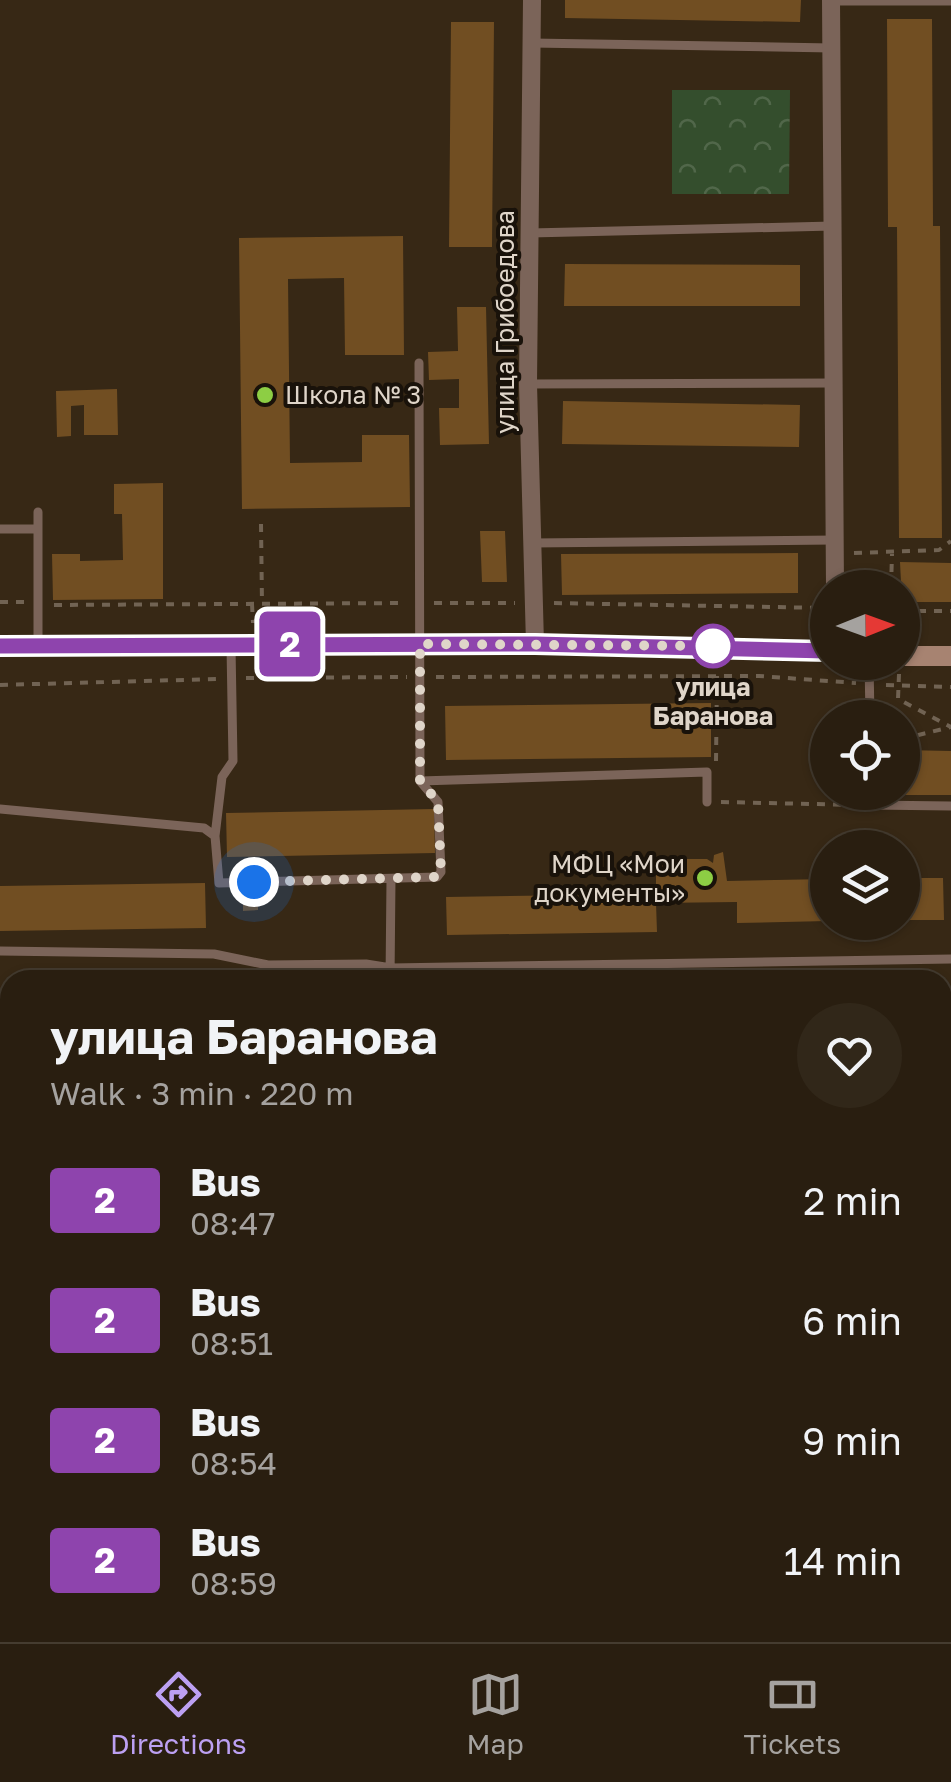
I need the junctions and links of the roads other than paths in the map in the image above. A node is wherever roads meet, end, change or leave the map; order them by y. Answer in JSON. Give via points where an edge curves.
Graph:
{"nodes":[{"id":1,"x":532,"y":0,"type":"edge"},
{"id":2,"x":832,"y":0,"type":"edge"},
{"id":3,"x":951,"y":1,"type":"edge"},
{"id":4,"x":532,"y":43,"type":"junction"},
{"id":5,"x":832,"y":48,"type":"junction"},
{"id":6,"x":832,"y":226,"type":"junction"},
{"id":7,"x":529,"y":233,"type":"junction"},
{"id":8,"x":418,"y":362,"type":"dead end"},
{"id":9,"x":834,"y":383,"type":"junction"},
{"id":10,"x":528,"y":384,"type":"junction"},
{"id":11,"x":38,"y":512,"type":"dead end"},
{"id":12,"x":0,"y":529,"type":"edge"},
{"id":13,"x":38,"y":529,"type":"junction"},
{"id":14,"x":532,"y":543,"type":"junction"},
{"id":15,"x":835,"y":546,"type":"junction"},
{"id":16,"x":834,"y":570,"type":"edge"},
{"id":17,"x":231,"y":644,"type":"junction"},
{"id":18,"x":420,"y":644,"type":"junction"},
{"id":19,"x":535,"y":644,"type":"junction"},
{"id":20,"x":38,"y":645,"type":"junction"},
{"id":21,"x":0,"y":646,"type":"edge"},
{"id":22,"x":810,"y":652,"type":"edge"},
{"id":23,"x":920,"y":656,"type":"edge"},
{"id":24,"x":951,"y":656,"type":"edge"},
{"id":25,"x":420,"y":781,"type":"junction"},
{"id":26,"x":707,"y":802,"type":"road end"},
{"id":27,"x":920,"y":806,"type":"edge"},
{"id":28,"x":951,"y":806,"type":"edge"},
{"id":29,"x":0,"y":810,"type":"edge"},
{"id":30,"x":215,"y":836,"type":"junction"},
{"id":31,"x":391,"y":879,"type":"junction"},
{"id":32,"x":0,"y":951,"type":"edge"},
{"id":33,"x":951,"y":959,"type":"edge"},
{"id":34,"x":380,"y":970,"type":"edge"},
{"id":35,"x":390,"y":970,"type":"edge"},
{"id":36,"x":540,"y":970,"type":"edge"}],
"edges":[{"from":1,"to":4,"type":"street","name":"улица Грибоедова"},
{"from":2,"to":3,"type":"lane"},
{"from":2,"to":5,"type":"street"},
{"from":4,"to":5,"type":"lane"},
{"from":4,"to":7,"type":"street","name":"улица Грибоедова"},
{"from":5,"to":6,"type":"street"},
{"from":6,"to":7,"type":"lane"},
{"from":6,"to":9,"type":"street"},
{"from":7,"to":10,"type":"street","name":"улица Грибоедова"},
{"from":8,"to":18,"type":"lane"},
{"from":9,"to":10,"type":"lane"},
{"from":9,"to":15,"type":"street"},
{"from":10,"to":14,"type":"street","name":"улица Грибоедова"},
{"from":11,"to":13,"type":"lane"},
{"from":12,"to":13,"type":"lane"},
{"from":13,"to":20,"type":"lane"},
{"from":14,"to":15,"type":"lane"},
{"from":14,"to":19,"type":"street","name":"улица Грибоедова"},
{"from":15,"to":16,"type":"street"},
{"from":17,"to":18,"type":"street"},
{"from":17,"to":20,"type":"street"},
{"from":17,"to":30,"type":"lane","via":[[233,761],[222,777]]},
{"from":18,"to":19,"type":"street"},
{"from":18,"to":25,"type":"lane"},
{"from":19,"to":22,"type":"street"},
{"from":20,"to":21,"type":"street"},
{"from":23,"to":24,"type":"street"},
{"from":25,"to":26,"type":"lane","via":[[706,772]]},
{"from":25,"to":31,"type":"lane","via":[[438,802],[441,872]]},
{"from":27,"to":28,"type":"lane"},
{"from":29,"to":30,"type":"lane","via":[[204,828]]},
{"from":30,"to":31,"type":"lane","via":[[220,883]]},
{"from":31,"to":35,"type":"lane"},
{"from":32,"to":34,"type":"lane","via":[[214,954],[268,966],[366,964]]},
{"from":33,"to":36,"type":"lane"}]}
